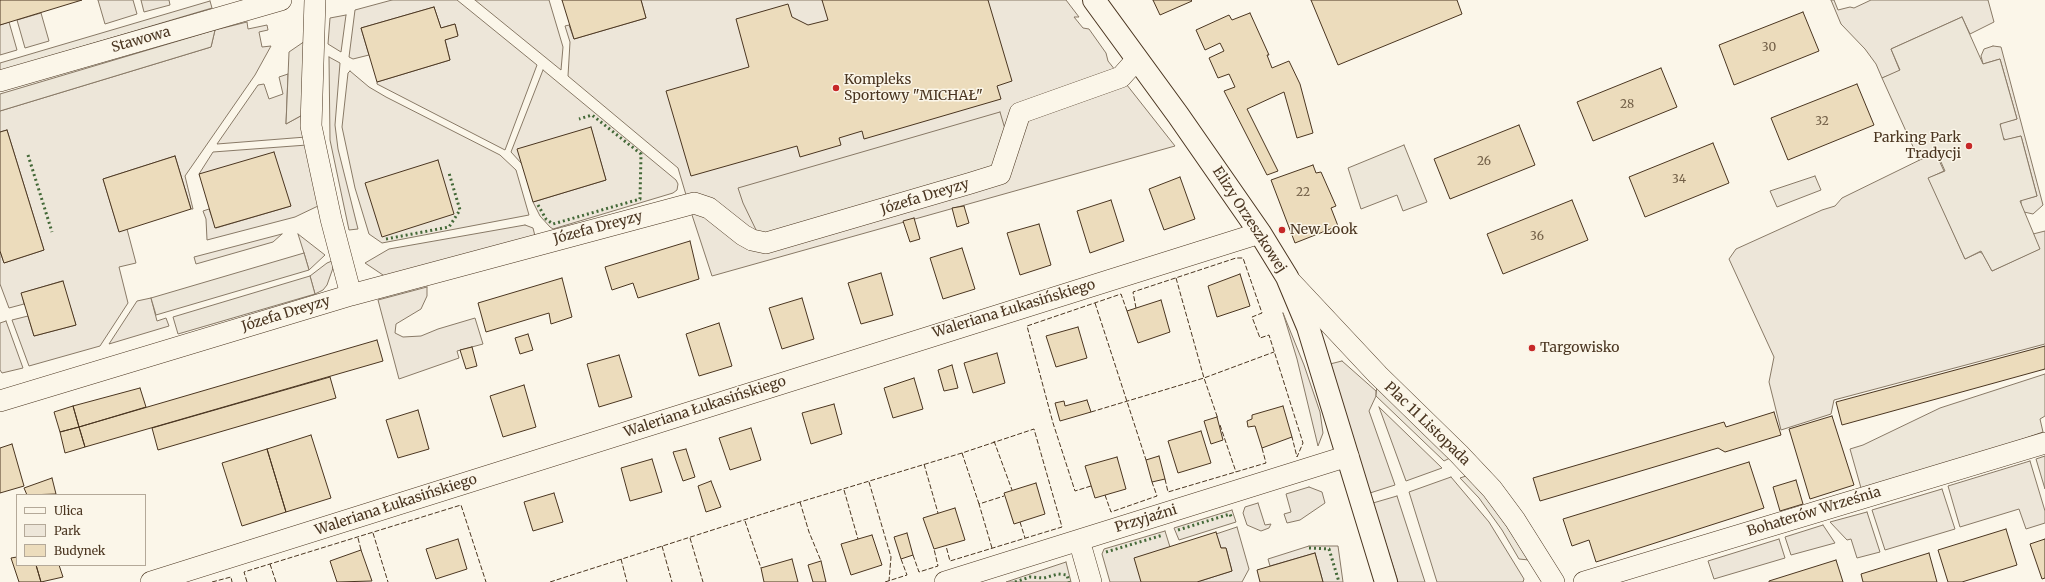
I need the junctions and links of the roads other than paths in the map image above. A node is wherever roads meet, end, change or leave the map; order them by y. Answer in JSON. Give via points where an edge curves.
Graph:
{"nodes":[{"id":1,"x":281,"y":0,"type":"edge"},
{"id":2,"x":315,"y":0,"type":"edge"},
{"id":3,"x":1094,"y":0,"type":"edge"},
{"id":4,"x":1137,"y":59,"type":"junction"},
{"id":5,"x":0,"y":81,"type":"edge"},
{"id":6,"x":1260,"y":233,"type":"junction"},
{"id":7,"x":1287,"y":277,"type":"junction"},
{"id":8,"x":351,"y":295,"type":"junction"},
{"id":9,"x":0,"y":401,"type":"edge"},
{"id":10,"x":2045,"y":443,"type":"edge"},
{"id":11,"x":1348,"y":456,"type":"junction"},
{"id":12,"x":1079,"y":540,"type":"junction"},
{"id":13,"x":151,"y":582,"type":"edge"},
{"id":14,"x":945,"y":582,"type":"edge"},
{"id":15,"x":1091,"y":582,"type":"edge"},
{"id":16,"x":1386,"y":582,"type":"edge"},
{"id":17,"x":1554,"y":582,"type":"edge"},
{"id":18,"x":1584,"y":582,"type":"edge"}],
"edges":[{"from":1,"to":5,"type":"street","name":"Stawowa"},
{"from":2,"to":8,"type":"street","via":[[311,126]]},
{"from":3,"to":4,"type":"street","name":"Elizy Orzeszkowej"},
{"from":4,"to":6,"type":"street","name":"Elizy Orzeszkowej"},
{"from":4,"to":8,"type":"street","name":"Józefa Dreyzy","via":[[1121,77],[1020,113],[1000,174],[773,242],[752,240],[709,208],[694,204]]},
{"from":6,"to":7,"type":"street","name":"Elizy Orzeszkowej"},
{"from":6,"to":13,"type":"street","name":"Waleriana Łukasińskiego"},
{"from":7,"to":11,"type":"street","name":"Elizy Orzeszkowej","via":[[1308,327]]},
{"from":7,"to":17,"type":"street","name":"Plac 11 Listopada","via":[[1378,375],[1492,489]]},
{"from":8,"to":9,"type":"street","name":"Józefa Dreyzy"},
{"from":10,"to":18,"type":"street","name":"Bohaterów Września"},
{"from":11,"to":12,"type":"street","name":"Przyjaźni"},
{"from":11,"to":16,"type":"street","name":"Elizy Orzeszkowej"},
{"from":12,"to":14,"type":"street","name":"Przyjaźni"},
{"from":12,"to":15,"type":"street"}]}
